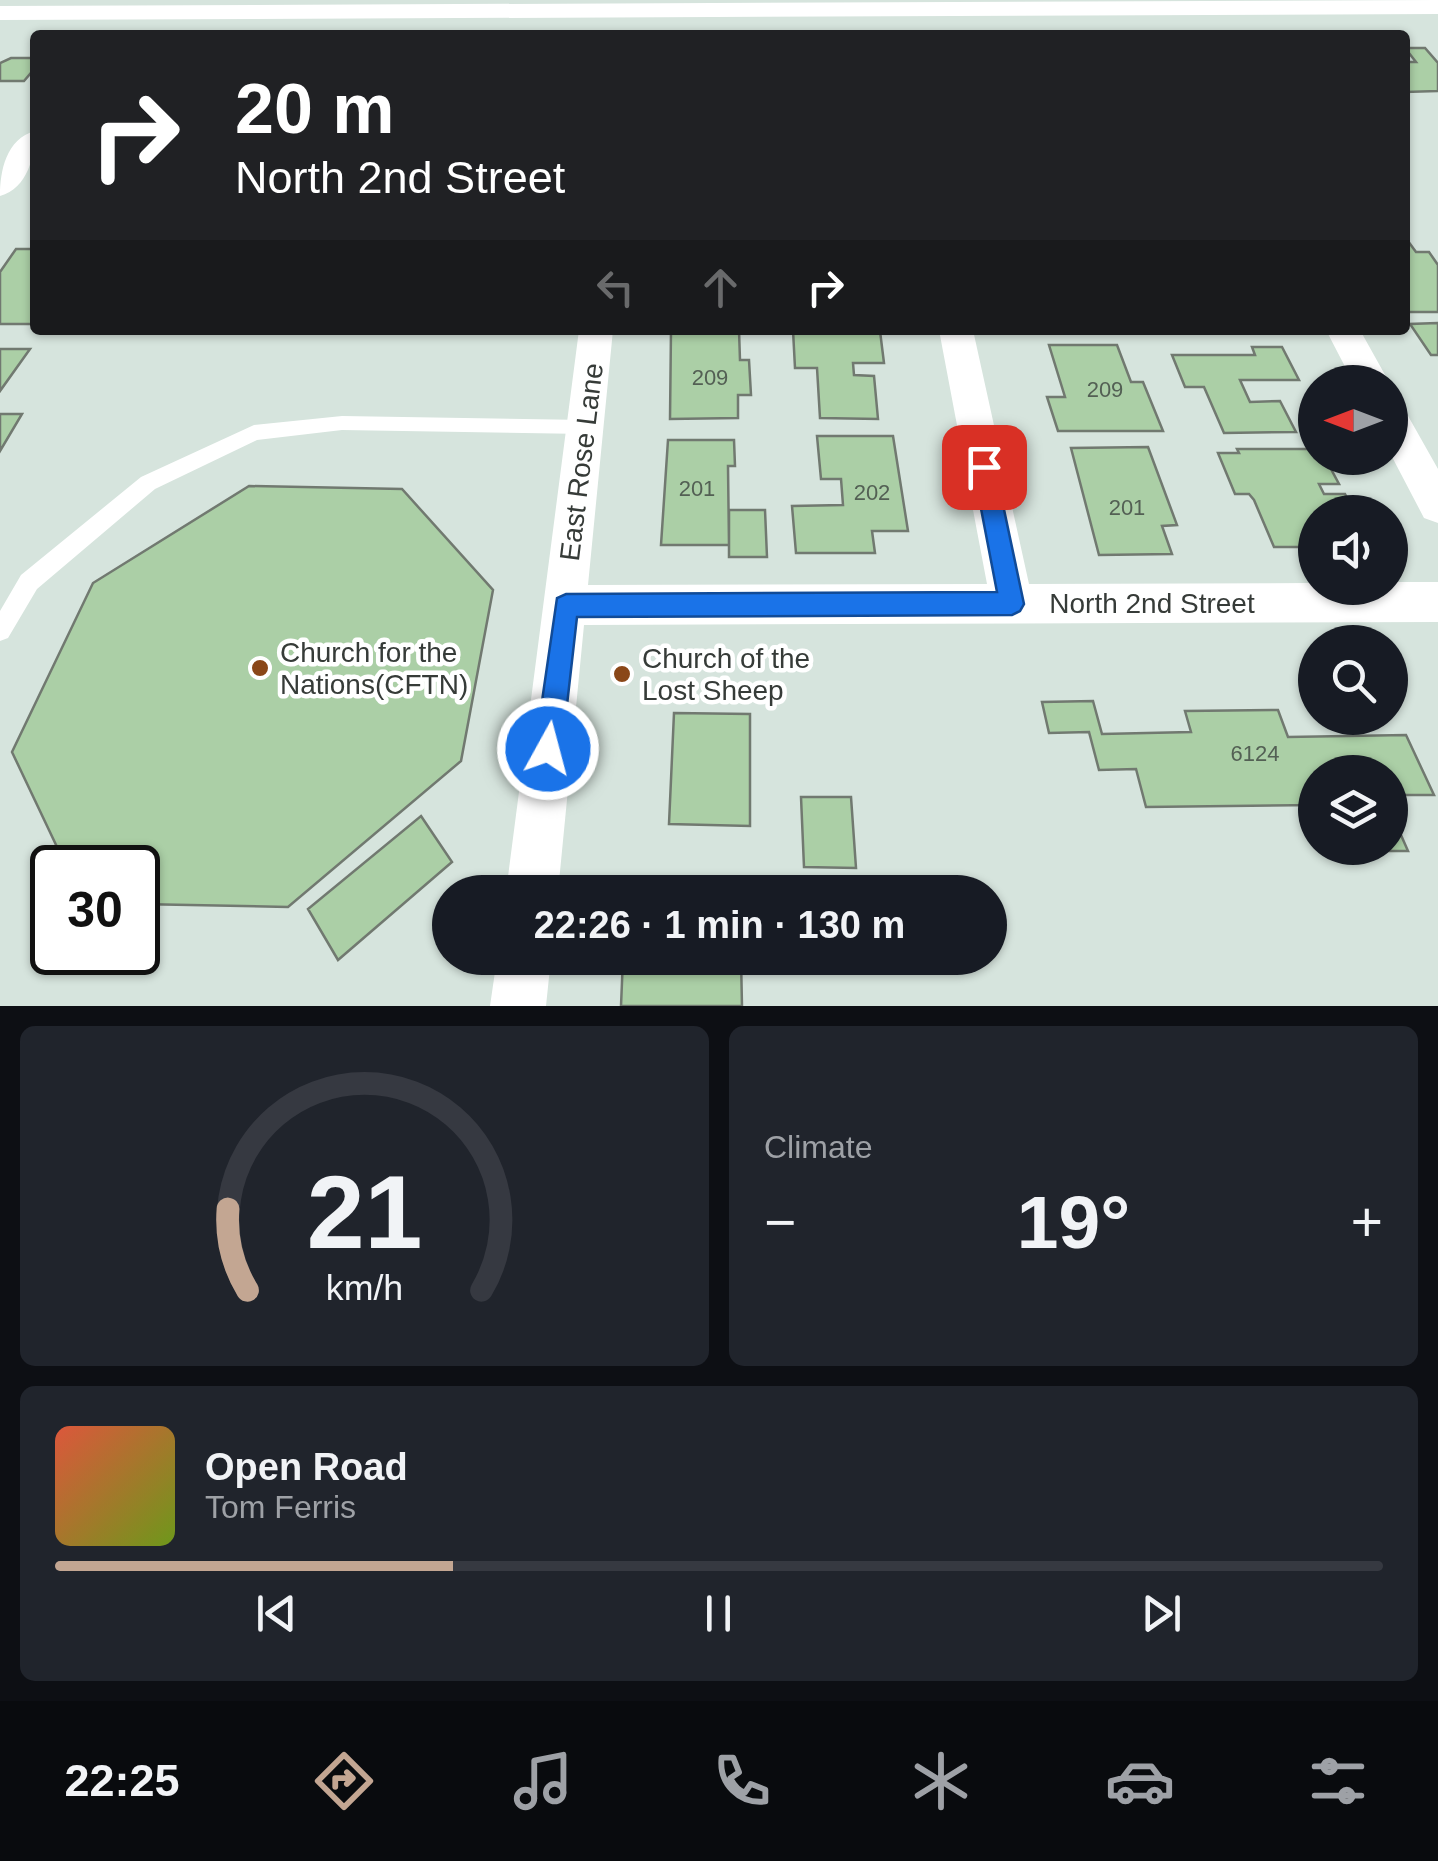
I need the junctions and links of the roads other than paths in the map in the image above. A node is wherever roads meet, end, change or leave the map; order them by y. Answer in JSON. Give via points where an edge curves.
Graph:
{"nodes":[{"id":1,"x":1022,"y":4,"type":"edge"},
{"id":2,"x":1280,"y":4,"type":"edge"},
{"id":3,"x":141,"y":7,"type":"edge"},
{"id":4,"x":303,"y":7,"type":"edge"},
{"id":5,"x":1438,"y":7,"type":"edge"},
{"id":6,"x":0,"y":13,"type":"edge"},
{"id":7,"x":633,"y":16,"type":"edge"},
{"id":8,"x":452,"y":24,"type":"edge"},
{"id":9,"x":120,"y":30,"type":"edge"},
{"id":10,"x":30,"y":147,"type":"edge"},
{"id":11,"x":0,"y":186,"type":"edge"},
{"id":12,"x":595,"y":335,"type":"edge"},
{"id":13,"x":957,"y":335,"type":"edge"},
{"id":14,"x":1345,"y":335,"type":"edge"},
{"id":15,"x":1362,"y":365,"type":"edge"},
{"id":16,"x":586,"y":427,"type":"junction"},
{"id":17,"x":1408,"y":451,"type":"edge"},
{"id":18,"x":1438,"y":506,"type":"edge"},
{"id":19,"x":1438,"y":602,"type":"edge"},
{"id":20,"x":1012,"y":604,"type":"junction"},
{"id":21,"x":566,"y":606,"type":"junction"},
{"id":22,"x":0,"y":631,"type":"edge"},
{"id":23,"x":534,"y":875,"type":"edge"},
{"id":24,"x":522,"y":975,"type":"edge"},
{"id":25,"x":518,"y":1006,"type":"edge"}],
"edges":[{"from":1,"to":2,"type":"street"},
{"from":1,"to":7,"type":"street"},
{"from":2,"to":5,"type":"street"},
{"from":3,"to":4,"type":"street"},
{"from":3,"to":6,"type":"street"},
{"from":3,"to":9,"type":"street"},
{"from":4,"to":8,"type":"street"},
{"from":7,"to":8,"type":"street"},
{"from":10,"to":11,"type":"street"},
{"from":12,"to":16,"type":"street","name":"East Rose Lane"},
{"from":13,"to":20,"type":"street"},
{"from":14,"to":15,"type":"street"},
{"from":16,"to":21,"type":"street","name":"East Rose Lane"},
{"from":16,"to":22,"type":"lane","via":[[342,423],[254,433],[148,483],[29,582]]},
{"from":17,"to":18,"type":"street"},
{"from":19,"to":20,"type":"street","name":"North 2nd Street"},
{"from":20,"to":21,"type":"street","name":"North 2nd Street"},
{"from":21,"to":23,"type":"street","name":"East Rose Lane"},
{"from":24,"to":25,"type":"street"}]}
